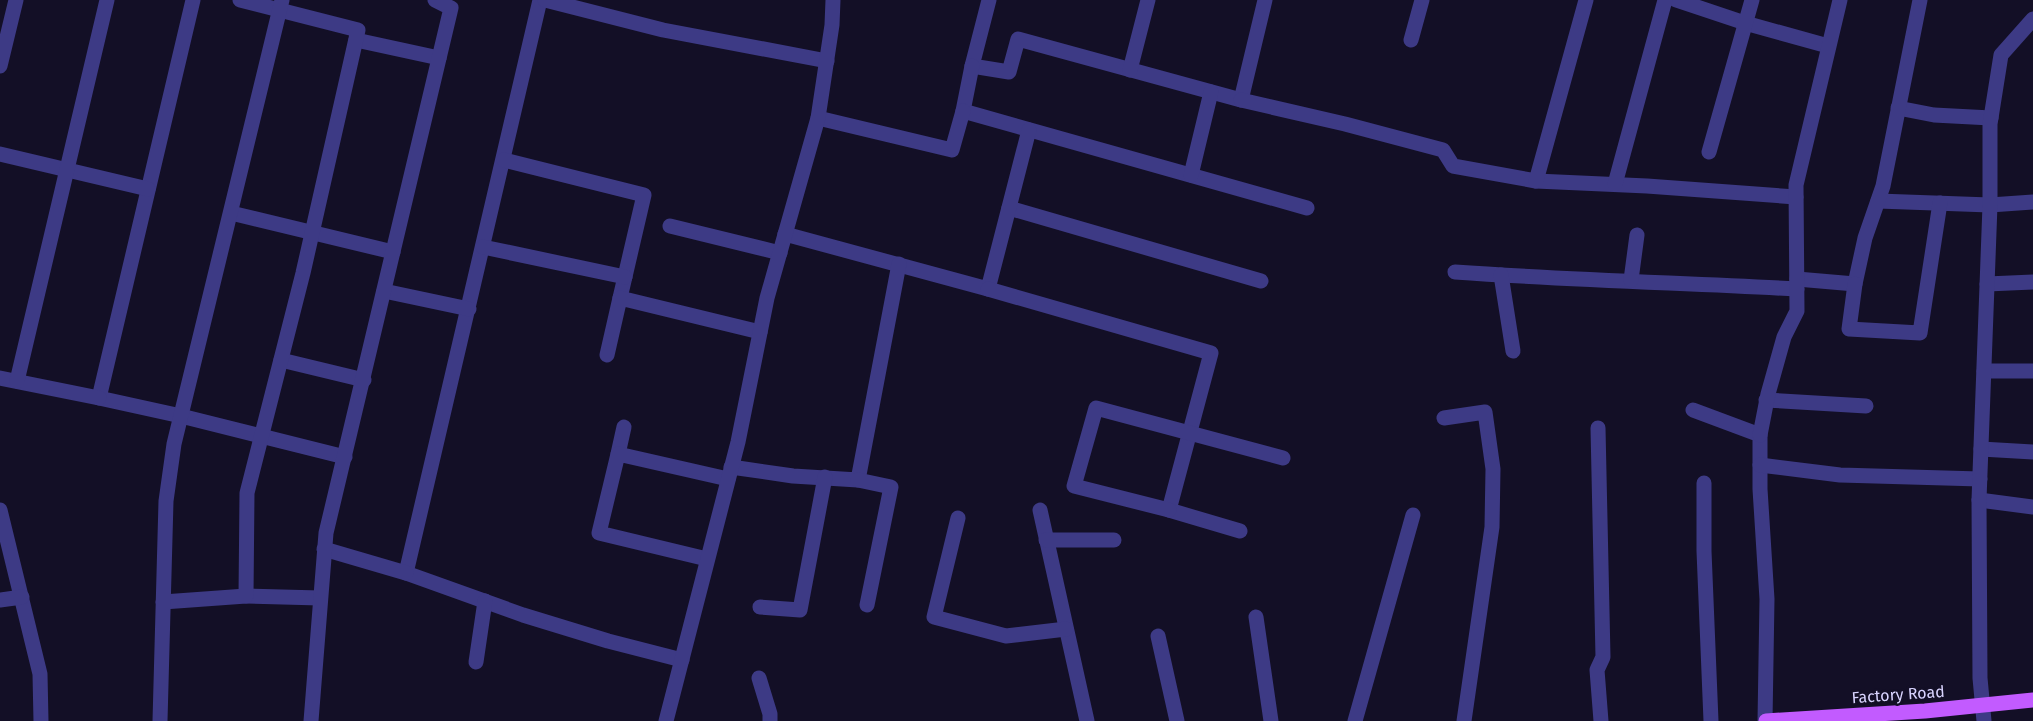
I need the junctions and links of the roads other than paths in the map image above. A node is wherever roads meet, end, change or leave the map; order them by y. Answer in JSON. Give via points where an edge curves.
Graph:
{"nodes":[{"id":1,"x":16,"y":0,"type":"edge"},
{"id":2,"x":107,"y":0,"type":"edge"},
{"id":3,"x":192,"y":0,"type":"edge"},
{"id":4,"x":240,"y":0,"type":"edge"},
{"id":5,"x":435,"y":0,"type":"edge"},
{"id":6,"x":542,"y":0,"type":"edge"},
{"id":7,"x":833,"y":0,"type":"edge"},
{"id":8,"x":989,"y":0,"type":"edge"},
{"id":9,"x":1148,"y":0,"type":"edge"},
{"id":10,"x":1265,"y":0,"type":"edge"},
{"id":11,"x":1422,"y":0,"type":"edge"},
{"id":12,"x":1586,"y":0,"type":"edge"},
{"id":13,"x":1665,"y":0,"type":"edge"},
{"id":14,"x":1676,"y":0,"type":"edge"},
{"id":15,"x":1752,"y":0,"type":"edge"},
{"id":16,"x":1840,"y":0,"type":"edge"},
{"id":17,"x":1920,"y":0,"type":"edge"},
{"id":18,"x":281,"y":5,"type":"edge"},
{"id":19,"x":2033,"y":19,"type":"edge"},
{"id":20,"x":1745,"y":23,"type":"junction"},
{"id":21,"x":356,"y":40,"type":"junction"},
{"id":22,"x":1411,"y":40,"type":"dead end"},
{"id":23,"x":1828,"y":46,"type":"junction"},
{"id":24,"x":439,"y":58,"type":"junction"},
{"id":25,"x":827,"y":61,"type":"junction"},
{"id":26,"x":0,"y":66,"type":"edge"},
{"id":27,"x":972,"y":66,"type":"junction"},
{"id":28,"x":1130,"y":70,"type":"junction"},
{"id":29,"x":1211,"y":92,"type":"junction"},
{"id":30,"x":1241,"y":100,"type":"junction"},
{"id":31,"x":1898,"y":108,"type":"junction"},
{"id":32,"x":963,"y":111,"type":"junction"},
{"id":33,"x":818,"y":118,"type":"junction"},
{"id":34,"x":1991,"y":118,"type":"junction"},
{"id":35,"x":1029,"y":130,"type":"junction"},
{"id":36,"x":1709,"y":153,"type":"dead end"},
{"id":37,"x":0,"y":154,"type":"edge"},
{"id":38,"x":504,"y":160,"type":"junction"},
{"id":39,"x":67,"y":171,"type":"junction"},
{"id":40,"x":1191,"y":175,"type":"junction"},
{"id":41,"x":1536,"y":181,"type":"junction"},
{"id":42,"x":1615,"y":184,"type":"junction"},
{"id":43,"x":148,"y":189,"type":"junction"},
{"id":44,"x":1796,"y":196,"type":"junction"},
{"id":45,"x":1878,"y":201,"type":"junction"},
{"id":46,"x":2033,"y":202,"type":"edge"},
{"id":47,"x":1941,"y":203,"type":"junction"},
{"id":48,"x":1990,"y":205,"type":"junction"},
{"id":49,"x":1009,"y":208,"type":"junction"},
{"id":50,"x":1307,"y":208,"type":"dead end"},
{"id":51,"x":231,"y":213,"type":"junction"},
{"id":52,"x":670,"y":226,"type":"dead end"},
{"id":53,"x":313,"y":232,"type":"junction"},
{"id":54,"x":785,"y":234,"type":"junction"},
{"id":55,"x":1636,"y":235,"type":"dead end"},
{"id":56,"x":483,"y":247,"type":"junction"},
{"id":57,"x":393,"y":252,"type":"junction"},
{"id":58,"x":780,"y":253,"type":"junction"},
{"id":59,"x":899,"y":264,"type":"junction"},
{"id":60,"x":1455,"y":272,"type":"dead end"},
{"id":61,"x":1501,"y":275,"type":"junction"},
{"id":62,"x":625,"y":277,"type":"junction"},
{"id":63,"x":1631,"y":280,"type":"junction"},
{"id":64,"x":1261,"y":281,"type":"dead end"},
{"id":65,"x":2033,"y":282,"type":"edge"},
{"id":66,"x":1797,"y":284,"type":"junction"},
{"id":67,"x":1855,"y":284,"type":"junction"},
{"id":68,"x":1987,"y":284,"type":"junction"},
{"id":69,"x":988,"y":289,"type":"junction"},
{"id":70,"x":384,"y":291,"type":"junction"},
{"id":71,"x":620,"y":298,"type":"junction"},
{"id":72,"x":469,"y":309,"type":"junction"},
{"id":73,"x":760,"y":332,"type":"junction"},
{"id":74,"x":1513,"y":351,"type":"dead end"},
{"id":75,"x":607,"y":355,"type":"dead end"},
{"id":76,"x":281,"y":360,"type":"junction"},
{"id":77,"x":1984,"y":371,"type":"junction"},
{"id":78,"x":2033,"y":371,"type":"edge"},
{"id":79,"x":0,"y":378,"type":"edge"},
{"id":80,"x":364,"y":380,"type":"junction"},
{"id":81,"x":17,"y":381,"type":"junction"},
{"id":82,"x":99,"y":398,"type":"junction"},
{"id":83,"x":1766,"y":400,"type":"junction"},
{"id":84,"x":1866,"y":406,"type":"dead end"},
{"id":85,"x":1693,"y":410,"type":"dead end"},
{"id":86,"x":181,"y":416,"type":"junction"},
{"id":87,"x":1444,"y":418,"type":"dead end"},
{"id":88,"x":624,"y":427,"type":"dead end"},
{"id":89,"x":1598,"y":428,"type":"dead end"},
{"id":90,"x":1190,"y":433,"type":"junction"},
{"id":91,"x":1760,"y":435,"type":"junction"},
{"id":92,"x":261,"y":436,"type":"junction"},
{"id":93,"x":1981,"y":449,"type":"junction"},
{"id":94,"x":2033,"y":452,"type":"edge"},
{"id":95,"x":618,"y":454,"type":"junction"},
{"id":96,"x":345,"y":457,"type":"junction"},
{"id":97,"x":1283,"y":458,"type":"dead end"},
{"id":98,"x":1760,"y":465,"type":"junction"},
{"id":99,"x":730,"y":473,"type":"junction"},
{"id":100,"x":825,"y":477,"type":"junction"},
{"id":101,"x":858,"y":480,"type":"junction"},
{"id":102,"x":1980,"y":480,"type":"junction"},
{"id":103,"x":1704,"y":483,"type":"dead end"},
{"id":104,"x":1979,"y":500,"type":"junction"},
{"id":105,"x":2033,"y":507,"type":"edge"},
{"id":106,"x":0,"y":510,"type":"edge"},
{"id":107,"x":1040,"y":510,"type":"dead end"},
{"id":108,"x":1169,"y":510,"type":"junction"},
{"id":109,"x":1413,"y":515,"type":"dead end"},
{"id":110,"x":958,"y":518,"type":"dead end"},
{"id":111,"x":1240,"y":531,"type":"dead end"},
{"id":112,"x":1046,"y":540,"type":"junction"},
{"id":113,"x":1114,"y":540,"type":"dead end"},
{"id":114,"x":324,"y":549,"type":"junction"},
{"id":115,"x":707,"y":559,"type":"junction"},
{"id":116,"x":406,"y":573,"type":"junction"},
{"id":117,"x":246,"y":596,"type":"junction"},
{"id":118,"x":22,"y":597,"type":"junction"},
{"id":119,"x":320,"y":598,"type":"junction"},
{"id":120,"x":0,"y":600,"type":"edge"},
{"id":121,"x":163,"y":602,"type":"junction"},
{"id":122,"x":485,"y":602,"type":"junction"},
{"id":123,"x":867,"y":605,"type":"dead end"},
{"id":124,"x":760,"y":607,"type":"dead end"},
{"id":125,"x":1256,"y":617,"type":"dead end"},
{"id":126,"x":1066,"y":629,"type":"junction"},
{"id":127,"x":1158,"y":636,"type":"dead end"},
{"id":128,"x":682,"y":660,"type":"junction"},
{"id":129,"x":476,"y":662,"type":"dead end"},
{"id":130,"x":759,"y":678,"type":"dead end"},
{"id":131,"x":2033,"y":700,"type":"edge"},
{"id":132,"x":1983,"y":705,"type":"junction"},
{"id":133,"x":1846,"y":719,"type":"edge"},
{"id":134,"x":40,"y":721,"type":"edge"},
{"id":135,"x":160,"y":721,"type":"edge"},
{"id":136,"x":311,"y":721,"type":"edge"},
{"id":137,"x":666,"y":721,"type":"edge"},
{"id":138,"x":770,"y":721,"type":"edge"},
{"id":139,"x":1087,"y":721,"type":"edge"},
{"id":140,"x":1177,"y":721,"type":"edge"},
{"id":141,"x":1271,"y":721,"type":"edge"},
{"id":142,"x":1355,"y":721,"type":"edge"},
{"id":143,"x":1464,"y":721,"type":"edge"},
{"id":144,"x":1601,"y":721,"type":"edge"},
{"id":145,"x":1711,"y":721,"type":"edge"},
{"id":146,"x":1765,"y":721,"type":"edge"},
{"id":147,"x":1984,"y":721,"type":"edge"}],
"edges":[{"from":1,"to":26,"type":"street"},
{"from":2,"to":39,"type":"street"},
{"from":3,"to":43,"type":"street"},
{"from":4,"to":18,"type":"street"},
{"from":5,"to":24,"type":"street","via":[[452,9]]},
{"from":6,"to":25,"type":"street","via":[[663,30]]},
{"from":6,"to":38,"type":"street"},
{"from":7,"to":25,"type":"street"},
{"from":8,"to":27,"type":"street"},
{"from":9,"to":28,"type":"street"},
{"from":10,"to":30,"type":"street"},
{"from":11,"to":22,"type":"street"},
{"from":12,"to":41,"type":"street"},
{"from":13,"to":42,"type":"street"},
{"from":14,"to":20,"type":"street"},
{"from":15,"to":20,"type":"street"},
{"from":16,"to":23,"type":"street"},
{"from":17,"to":31,"type":"street"},
{"from":18,"to":21,"type":"street","via":[[358,30]]},
{"from":18,"to":51,"type":"street"},
{"from":19,"to":34,"type":"street","via":[[2001,55]]},
{"from":20,"to":23,"type":"street"},
{"from":20,"to":36,"type":"street"},
{"from":21,"to":24,"type":"street"},
{"from":21,"to":53,"type":"street"},
{"from":23,"to":44,"type":"street"},
{"from":24,"to":57,"type":"street"},
{"from":25,"to":33,"type":"street"},
{"from":27,"to":28,"type":"street","via":[[1009,72],[1018,39]]},
{"from":27,"to":32,"type":"street"},
{"from":28,"to":29,"type":"street"},
{"from":29,"to":30,"type":"street"},
{"from":29,"to":40,"type":"street"},
{"from":30,"to":41,"type":"street","via":[[1443,150],[1453,166]]},
{"from":31,"to":34,"type":"street","via":[[1934,115]]},
{"from":31,"to":45,"type":"street"},
{"from":32,"to":33,"type":"street","via":[[952,150]]},
{"from":32,"to":35,"type":"street"},
{"from":33,"to":54,"type":"street"},
{"from":34,"to":48,"type":"street"},
{"from":35,"to":40,"type":"street"},
{"from":35,"to":49,"type":"street"},
{"from":37,"to":39,"type":"street"},
{"from":38,"to":56,"type":"street"},
{"from":38,"to":62,"type":"street","via":[[644,195]]},
{"from":39,"to":43,"type":"street"},
{"from":39,"to":81,"type":"street"},
{"from":40,"to":50,"type":"street"},
{"from":41,"to":42,"type":"street"},
{"from":42,"to":44,"type":"street"},
{"from":43,"to":82,"type":"street"},
{"from":44,"to":66,"type":"street"},
{"from":45,"to":47,"type":"street"},
{"from":45,"to":67,"type":"street"},
{"from":46,"to":48,"type":"street"},
{"from":47,"to":48,"type":"street"},
{"from":47,"to":67,"type":"street","via":[[1920,333],[1849,329]]},
{"from":48,"to":68,"type":"street"},
{"from":49,"to":64,"type":"street"},
{"from":49,"to":69,"type":"street"},
{"from":51,"to":53,"type":"street"},
{"from":51,"to":86,"type":"street"},
{"from":52,"to":58,"type":"street"},
{"from":53,"to":57,"type":"street"},
{"from":53,"to":76,"type":"street"},
{"from":54,"to":58,"type":"street"},
{"from":54,"to":59,"type":"street"},
{"from":55,"to":63,"type":"street"},
{"from":56,"to":62,"type":"street"},
{"from":56,"to":72,"type":"street"},
{"from":57,"to":70,"type":"street"},
{"from":58,"to":73,"type":"street"},
{"from":59,"to":69,"type":"street"},
{"from":59,"to":101,"type":"street"},
{"from":60,"to":61,"type":"street"},
{"from":61,"to":63,"type":"street"},
{"from":61,"to":74,"type":"street"},
{"from":62,"to":71,"type":"street"},
{"from":63,"to":66,"type":"street"},
{"from":65,"to":68,"type":"street"},
{"from":66,"to":67,"type":"street"},
{"from":66,"to":83,"type":"street","via":[[1797,311],[1784,337]]},
{"from":68,"to":77,"type":"street"},
{"from":69,"to":90,"type":"street","via":[[1211,353]]},
{"from":70,"to":72,"type":"street"},
{"from":70,"to":80,"type":"street"},
{"from":71,"to":73,"type":"street"},
{"from":71,"to":75,"type":"street"},
{"from":72,"to":116,"type":"street"},
{"from":73,"to":99,"type":"street"},
{"from":76,"to":80,"type":"street"},
{"from":76,"to":92,"type":"street"},
{"from":77,"to":78,"type":"street"},
{"from":77,"to":93,"type":"street"},
{"from":79,"to":81,"type":"street"},
{"from":80,"to":96,"type":"street"},
{"from":81,"to":82,"type":"street"},
{"from":82,"to":86,"type":"street"},
{"from":83,"to":84,"type":"street"},
{"from":83,"to":91,"type":"street"},
{"from":85,"to":91,"type":"street"},
{"from":86,"to":92,"type":"street"},
{"from":86,"to":121,"type":"street","via":[[166,501]]},
{"from":87,"to":143,"type":"street","via":[[1485,412],[1493,470],[1492,527]]},
{"from":88,"to":95,"type":"street"},
{"from":89,"to":144,"type":"street","via":[[1603,657],[1597,670]]},
{"from":90,"to":97,"type":"street"},
{"from":90,"to":108,"type":"street"},
{"from":90,"to":108,"type":"street","via":[[1096,408],[1074,486]]},
{"from":91,"to":98,"type":"street"},
{"from":92,"to":96,"type":"street"},
{"from":92,"to":117,"type":"street","via":[[248,493]]},
{"from":93,"to":94,"type":"street"},
{"from":93,"to":102,"type":"street"},
{"from":95,"to":99,"type":"street"},
{"from":95,"to":115,"type":"street","via":[[599,532]]},
{"from":96,"to":114,"type":"street"},
{"from":98,"to":102,"type":"street","via":[[1840,475]]},
{"from":98,"to":146,"type":"street","via":[[1767,599]]},
{"from":99,"to":100,"type":"street"},
{"from":99,"to":115,"type":"street"},
{"from":100,"to":101,"type":"street"},
{"from":100,"to":124,"type":"street","via":[[800,610]]},
{"from":101,"to":123,"type":"street","via":[[891,487]]},
{"from":102,"to":104,"type":"street"},
{"from":103,"to":145,"type":"street"},
{"from":104,"to":105,"type":"street"},
{"from":104,"to":132,"type":"street"},
{"from":106,"to":118,"type":"street"},
{"from":107,"to":112,"type":"street"},
{"from":108,"to":111,"type":"street"},
{"from":109,"to":142,"type":"street"},
{"from":110,"to":126,"type":"street","via":[[934,617],[1006,636]]},
{"from":112,"to":113,"type":"street"},
{"from":112,"to":126,"type":"street"},
{"from":114,"to":116,"type":"street"},
{"from":114,"to":119,"type":"street"},
{"from":115,"to":128,"type":"street"},
{"from":116,"to":122,"type":"street"},
{"from":117,"to":119,"type":"street"},
{"from":117,"to":121,"type":"street"},
{"from":118,"to":120,"type":"street"},
{"from":118,"to":134,"type":"street","via":[[40,674]]},
{"from":119,"to":136,"type":"street"},
{"from":121,"to":135,"type":"street"},
{"from":122,"to":128,"type":"street"},
{"from":122,"to":129,"type":"street"},
{"from":125,"to":141,"type":"street"},
{"from":126,"to":139,"type":"street"},
{"from":127,"to":140,"type":"street"},
{"from":128,"to":137,"type":"street"},
{"from":130,"to":138,"type":"street"},
{"from":131,"to":132,"type":"main road","name":"Factory Road"},
{"from":132,"to":133,"type":"main road","name":"Factory Road"},
{"from":132,"to":147,"type":"street"},
{"from":133,"to":146,"type":"main road","name":"Factory Road"}]}
